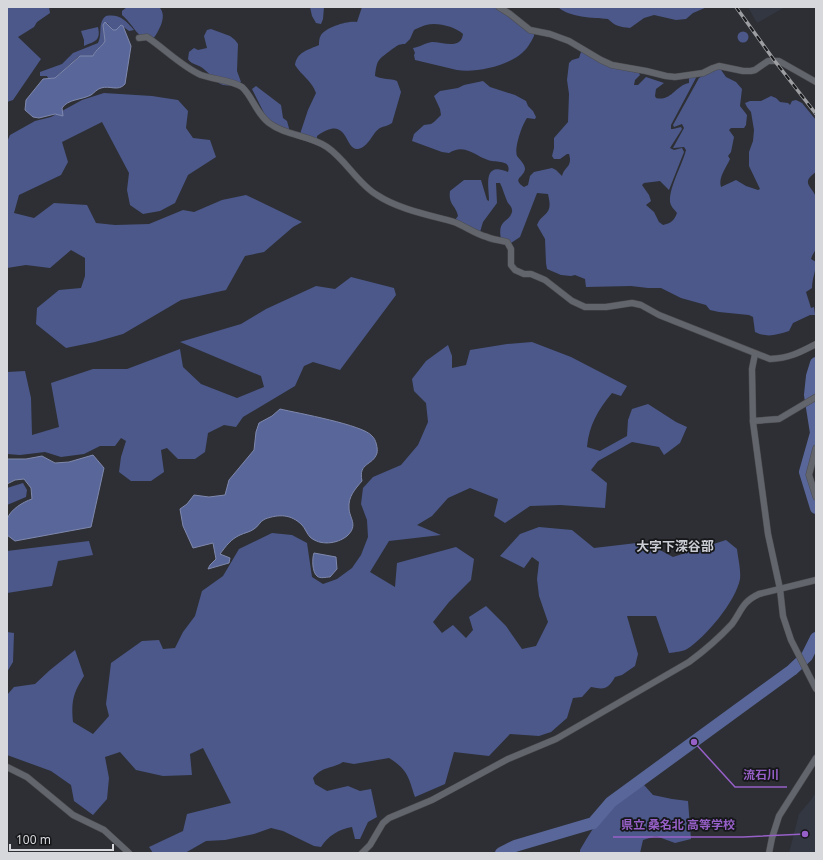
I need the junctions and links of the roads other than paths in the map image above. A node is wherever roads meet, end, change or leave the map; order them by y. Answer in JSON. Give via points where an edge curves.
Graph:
{"nodes":[{"id":1,"x":499,"y":7,"type":"edge"},
{"id":2,"x":139,"y":38,"type":"dead end"},
{"id":3,"x":816,"y":82,"type":"edge"},
{"id":4,"x":816,"y":344,"type":"edge"},
{"id":5,"x":755,"y":354,"type":"junction"},
{"id":6,"x":816,"y":397,"type":"edge"},
{"id":7,"x":753,"y":421,"type":"junction"},
{"id":8,"x":816,"y":448,"type":"edge"},
{"id":9,"x":816,"y":497,"type":"edge"},
{"id":10,"x":816,"y":580,"type":"edge"},
{"id":11,"x":780,"y":589,"type":"junction"},
{"id":12,"x":816,"y":689,"type":"edge"},
{"id":13,"x":816,"y":758,"type":"edge"},
{"id":14,"x":7,"y":767,"type":"edge"},
{"id":15,"x":129,"y":853,"type":"edge"},
{"id":16,"x":362,"y":853,"type":"edge"},
{"id":17,"x":769,"y":853,"type":"edge"}],
"edges":[{"from":1,"to":3,"type":"street","via":[[530,30],[568,40],[612,65],[675,77],[703,73],[720,66],[751,71],[768,60],[779,61]]},
{"from":2,"to":5,"type":"street","via":[[147,37],[179,62],[202,75],[238,85],[248,94],[261,116],[270,124],[284,131],[311,138],[327,147],[376,195],[404,208],[456,223],[487,237],[507,242],[511,248],[511,265],[515,270],[545,280],[572,301],[585,307],[632,303]]},
{"from":4,"to":5,"type":"street","via":[[784,358],[770,359]]},
{"from":5,"to":7,"type":"street","via":[[752,369]]},
{"from":6,"to":7,"type":"street","via":[[779,419]]},
{"from":7,"to":11,"type":"street","via":[[768,534]]},
{"from":8,"to":9,"type":"street","via":[[809,475]]},
{"from":10,"to":11,"type":"street"},
{"from":11,"to":12,"type":"street","via":[[783,616],[791,640]]},
{"from":11,"to":16,"type":"street","via":[[759,594],[746,602],[732,623],[712,644],[677,669],[556,739],[508,759],[432,800],[389,818]]},
{"from":13,"to":17,"type":"street","via":[[779,816]]},
{"from":14,"to":15,"type":"street","via":[[27,777],[73,815],[104,830]]}]}
